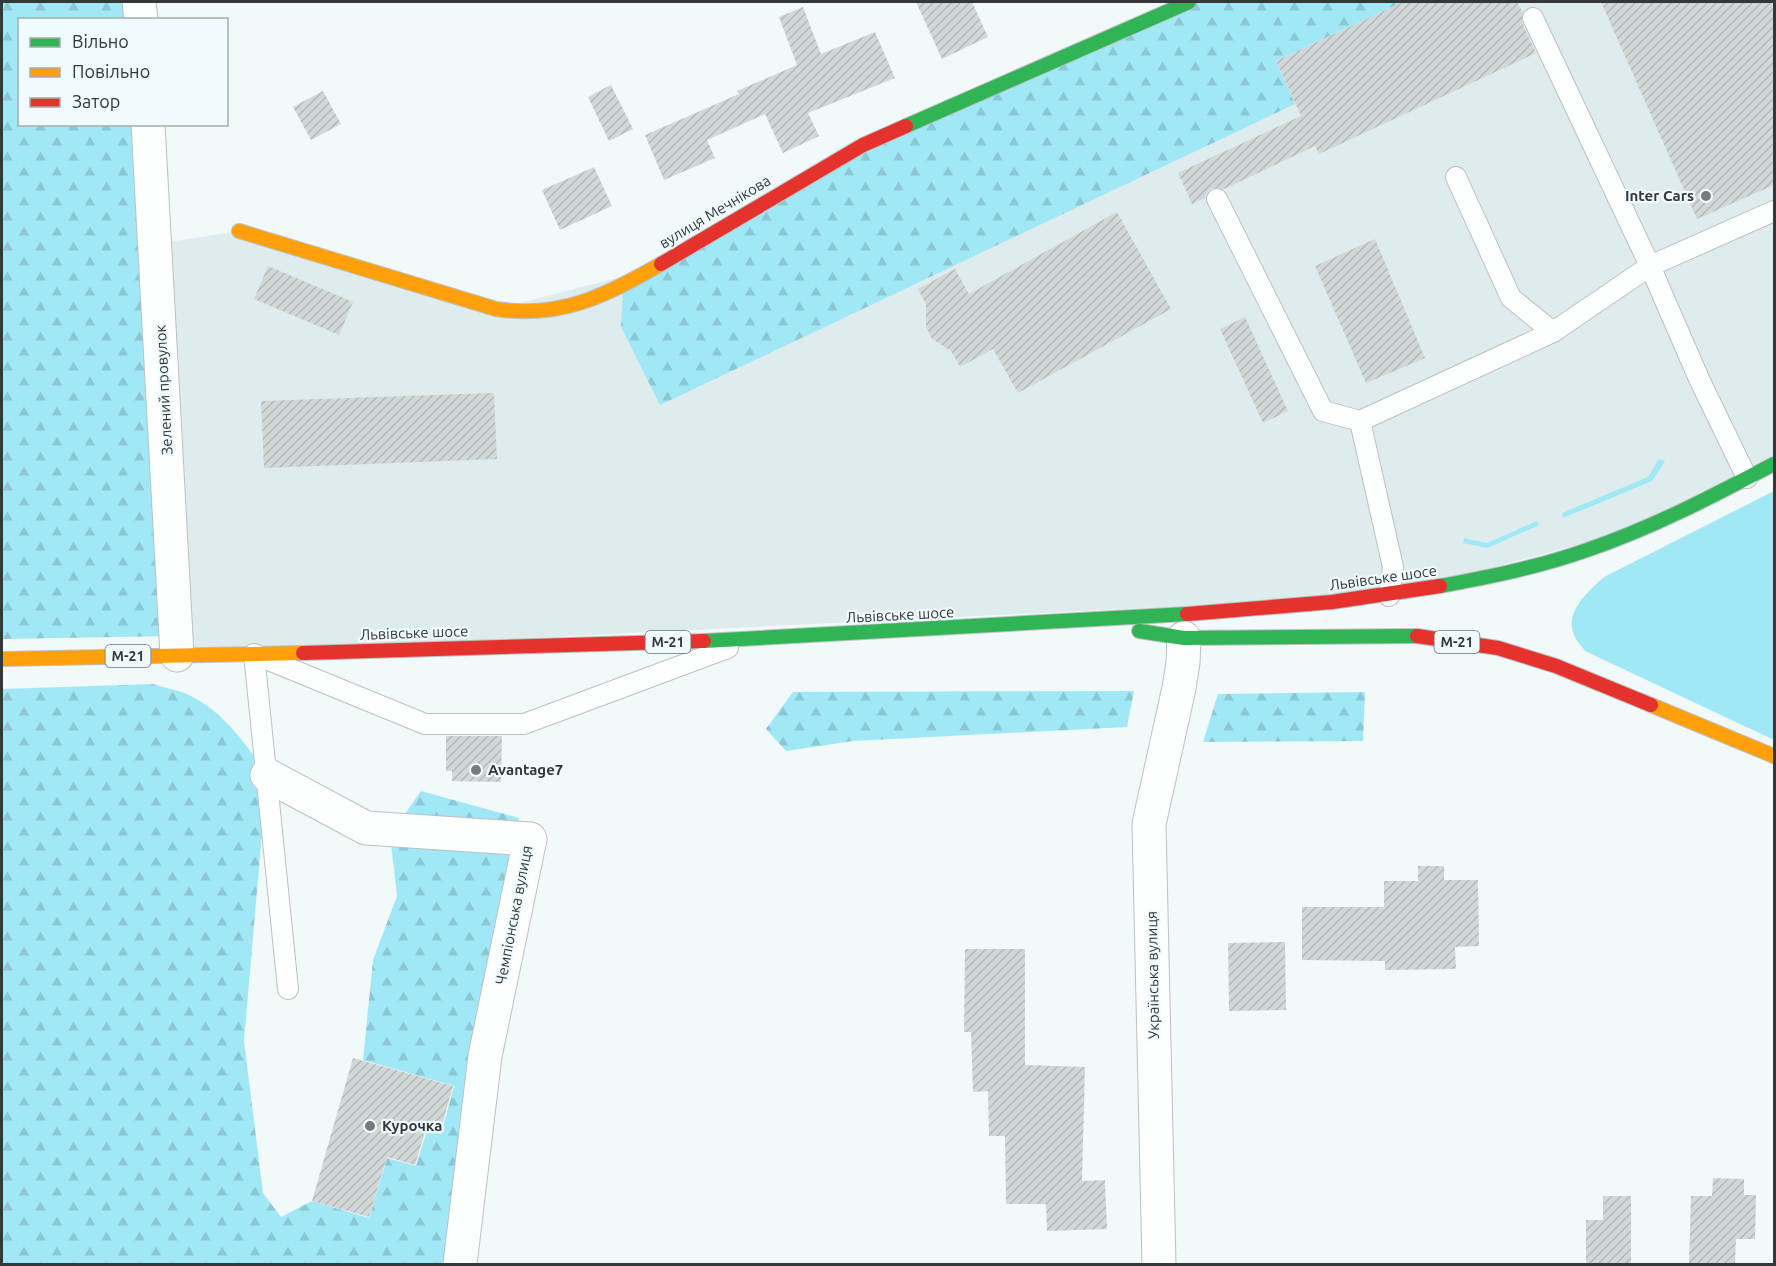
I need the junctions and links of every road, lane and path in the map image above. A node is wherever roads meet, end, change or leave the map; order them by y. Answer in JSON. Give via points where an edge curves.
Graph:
{"nodes":[{"id":1,"x":139,"y":2,"type":"edge"},
{"id":2,"x":1189,"y":2,"type":"edge"},
{"id":3,"x":141,"y":18,"type":"edge"},
{"id":4,"x":1533,"y":18,"type":"dead end"},
{"id":5,"x":148,"y":126,"type":"edge"},
{"id":6,"x":1456,"y":177,"type":"dead end"},
{"id":7,"x":1216,"y":199,"type":"dead end"},
{"id":8,"x":1774,"y":211,"type":"edge"},
{"id":9,"x":239,"y":231,"type":"dead end"},
{"id":10,"x":1650,"y":266,"type":"junction"},
{"id":11,"x":1553,"y":332,"type":"junction"},
{"id":12,"x":1360,"y":421,"type":"junction"},
{"id":13,"x":1774,"y":464,"type":"edge"},
{"id":14,"x":1748,"y":478,"type":"junction"},
{"id":15,"x":1389,"y":596,"type":"junction"},
{"id":16,"x":1081,"y":622,"type":"junction"},
{"id":17,"x":1184,"y":638,"type":"junction"},
{"id":18,"x":750,"y":640,"type":"junction"},
{"id":19,"x":254,"y":654,"type":"junction"},
{"id":20,"x":177,"y":655,"type":"junction"},
{"id":21,"x":2,"y":658,"type":"edge"},
{"id":22,"x":1714,"y":730,"type":"junction"},
{"id":23,"x":1774,"y":756,"type":"edge"},
{"id":24,"x":1757,"y":765,"type":"dead end"},
{"id":25,"x":267,"y":775,"type":"junction"},
{"id":26,"x":288,"y":988,"type":"dead end"},
{"id":27,"x":460,"y":1264,"type":"edge"},
{"id":28,"x":1159,"y":1264,"type":"edge"}],
"edges":[{"from":1,"to":3,"type":"street"},
{"from":2,"to":9,"type":"main road","name":"вулиця Мечнікова","via":[[863,145],[623,286],[589,301],[544,313],[496,309]]},
{"from":4,"to":10,"type":"lane"},
{"from":5,"to":20,"type":"street","name":"Зелений провулок"},
{"from":6,"to":11,"type":"lane","via":[[1511,298]]},
{"from":7,"to":12,"type":"lane","via":[[1323,411]]},
{"from":8,"to":10,"type":"lane"},
{"from":10,"to":11,"type":"lane"},
{"from":10,"to":14,"type":"lane"},
{"from":11,"to":12,"type":"lane"},
{"from":12,"to":15,"type":"lane","via":[[1393,567]]},
{"from":13,"to":14,"type":"main road","name":"Львівське шосе","number":"М-21"},
{"from":14,"to":15,"type":"main road","name":"Львівське шосе","number":"М-21","via":[[1653,524],[1563,558]]},
{"from":15,"to":16,"type":"main road","name":"Львівське шосе","number":"М-21"},
{"from":16,"to":17,"type":"main road","number":"М-21"},
{"from":16,"to":18,"type":"main road","name":"Львівське шосе","number":"М-21"},
{"from":17,"to":22,"type":"main road","number":"М-21","via":[[1416,636],[1498,648],[1556,666]]},
{"from":17,"to":28,"type":"street","name":"Українська вулиця","via":[[1179,688],[1149,824]]},
{"from":18,"to":19,"type":"main road","name":"Львівське шосе","number":"М-21"},
{"from":18,"to":19,"type":"lane","via":[[524,724],[425,724]]},
{"from":19,"to":20,"type":"main road","name":"Львівське шосе","number":"М-21"},
{"from":19,"to":25,"type":"lane"},
{"from":20,"to":21,"type":"main road","name":"Львівське шосе","number":"М-21"},
{"from":22,"to":23,"type":"main road"},
{"from":22,"to":24,"type":"main road","number":"М-21"},
{"from":25,"to":26,"type":"lane"},
{"from":25,"to":27,"type":"street","name":"Чемпіонська вулиця","via":[[366,828],[530,839],[485,1056]]}]}
